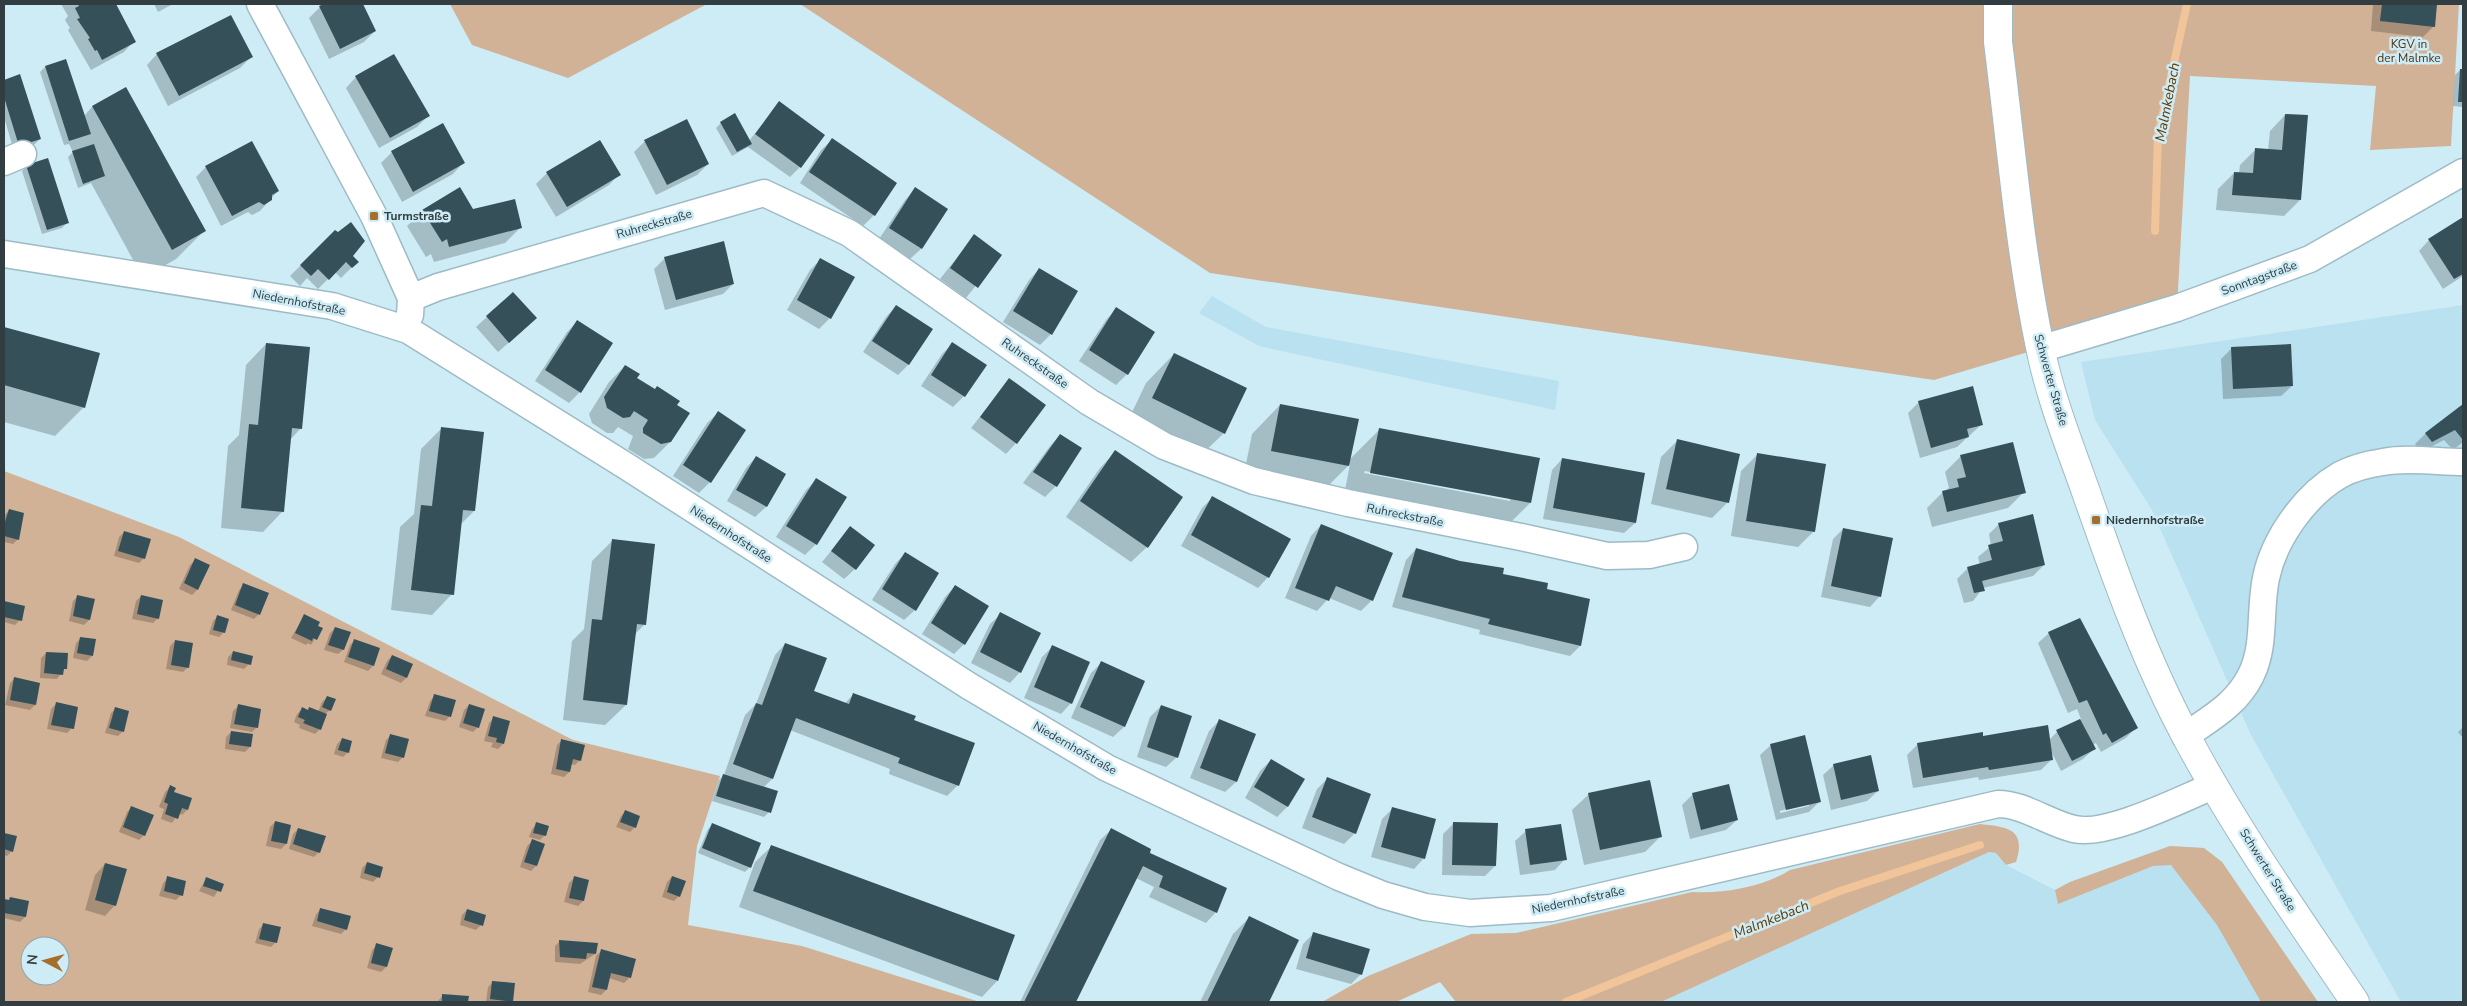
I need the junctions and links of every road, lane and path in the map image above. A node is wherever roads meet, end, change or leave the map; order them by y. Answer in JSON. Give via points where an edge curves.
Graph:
{"nodes":[{"id":1,"x":260,"y":4,"type":"edge"},
{"id":2,"x":1998,"y":4,"type":"edge"},
{"id":3,"x":2463,"y":172,"type":"edge"},
{"id":4,"x":4,"y":254,"type":"edge"},
{"id":5,"x":411,"y":298,"type":"junction"},
{"id":6,"x":408,"y":330,"type":"junction"},
{"id":7,"x":2040,"y":349,"type":"junction"},
{"id":8,"x":2463,"y":462,"type":"edge"},
{"id":9,"x":1684,"y":547,"type":"dead end"},
{"id":10,"x":2185,"y":736,"type":"junction"},
{"id":11,"x":2213,"y":786,"type":"junction"},
{"id":12,"x":2355,"y":1002,"type":"edge"}],
"edges":[{"from":1,"to":5,"type":"street","via":[[374,216]]},
{"from":2,"to":7,"type":"main road","name":"Schwerter Straße","via":[[1999,52],[2028,282]]},
{"from":3,"to":7,"type":"street","name":"Sonntagstraße","via":[[2310,259],[2177,308]]},
{"from":4,"to":6,"type":"street","name":"Niedernhofstraße","via":[[332,306]]},
{"from":5,"to":6,"type":"street"},
{"from":5,"to":9,"type":"street","name":"Ruhreckstraße","via":[[438,286],[764,193],[849,233],[1089,402],[1164,446],[1254,481],[1348,504],[1607,556],[1649,555]]},
{"from":6,"to":11,"type":"street","name":"Niedernhofstraße","via":[[969,686],[1107,768],[1339,877],[1383,895],[1425,907],[1470,913],[1551,908],[1998,804],[2010,804],[2076,830],[2099,829]]},
{"from":7,"to":10,"type":"main road","name":"Schwerter Straße","via":[[2052,394],[2127,605]]},
{"from":8,"to":10,"type":"street","via":[[2386,461],[2362,467],[2340,475],[2308,501],[2292,522],[2271,561],[2266,578],[2258,655],[2252,674],[2228,708]]},
{"from":10,"to":11,"type":"main road","name":"Schwerter Straße"},
{"from":11,"to":12,"type":"main road","name":"Schwerter Straße"}]}
